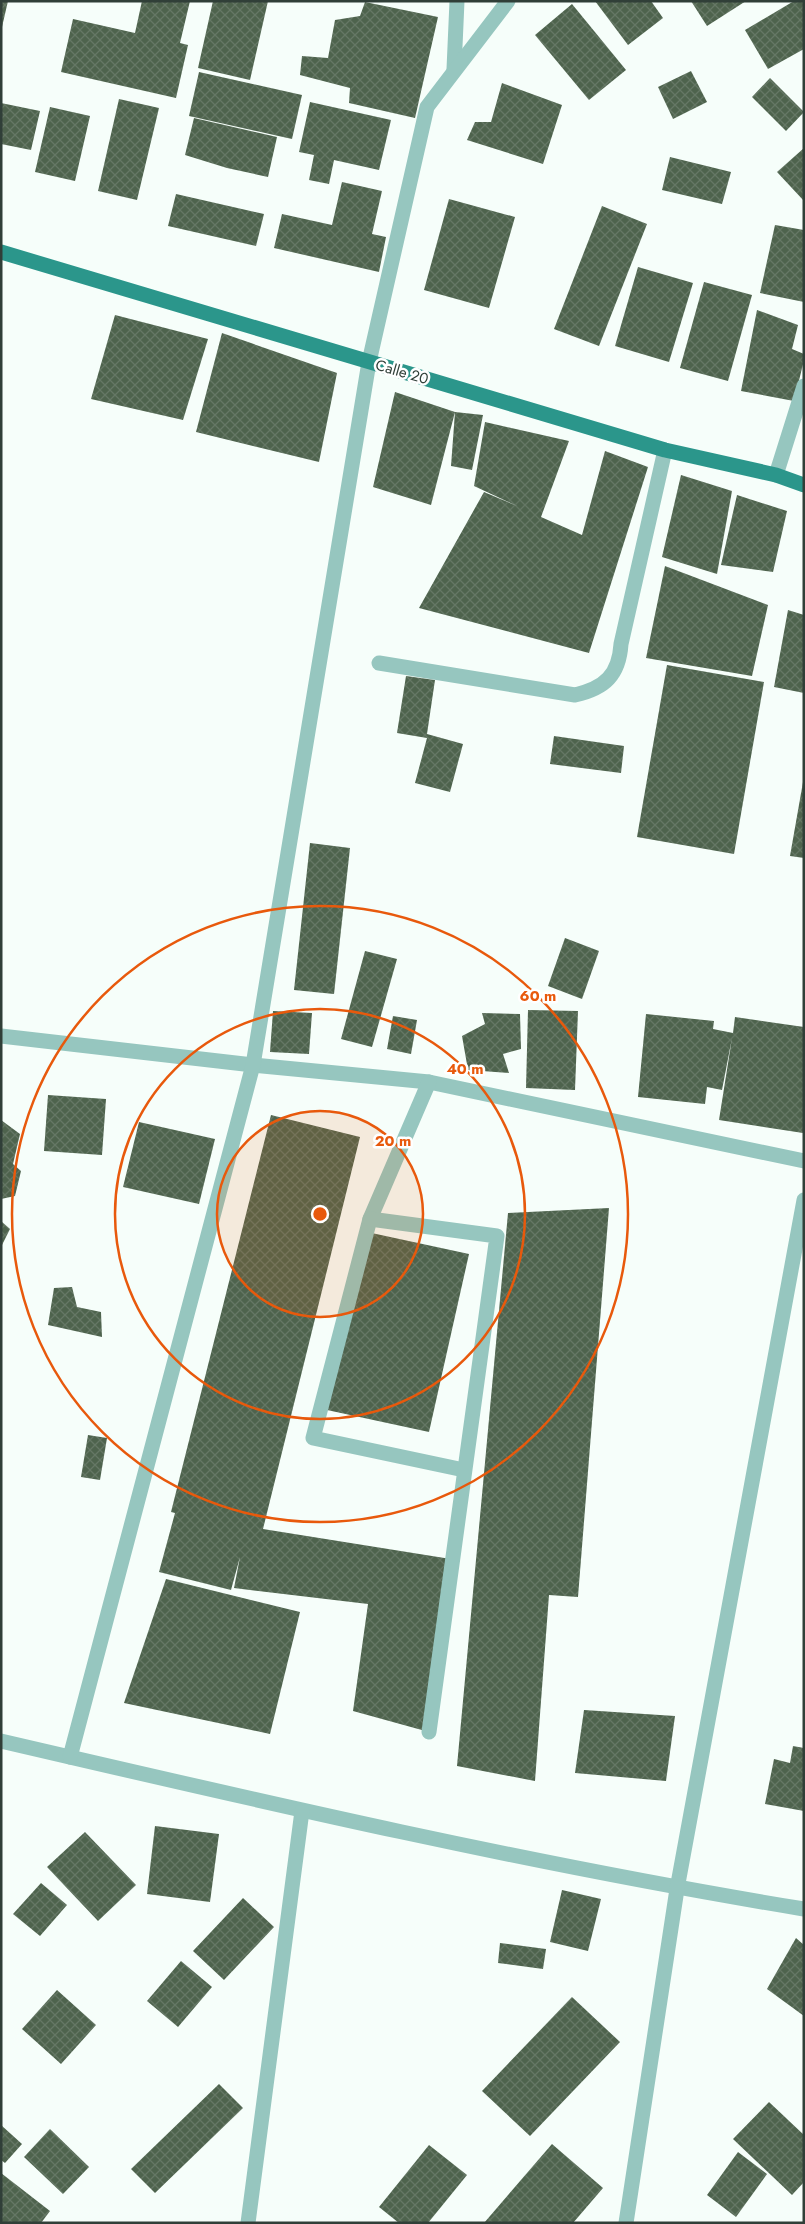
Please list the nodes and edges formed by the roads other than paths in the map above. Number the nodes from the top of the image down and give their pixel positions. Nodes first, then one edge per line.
1 (457, 1) edge
2 (508, 1) edge
3 (454, 69) junction
4 (1, 252) edge
5 (369, 362) junction
6 (804, 386) edge
7 (665, 450) junction
8 (776, 475) junction
9 (804, 485) edge
10 (380, 663) dead end
11 (1, 1036) edge
12 (253, 1065) junction
13 (430, 1082) junction
14 (804, 1161) edge
15 (804, 1200) edge
16 (370, 1219) junction
17 (464, 1470) junction
18 (429, 1732) dead end
19 (1, 1741) edge
20 (70, 1757) junction
21 (302, 1810) junction
22 (677, 1889) junction
23 (804, 1909) edge
24 (248, 2223) edge
25 (626, 2223) edge

1 - 3 street
2 - 3 street
3 - 5 street
4 - 5 main road, Calle 20
5 - 7 main road, Calle 20
5 - 12 street
6 - 8 street
7 - 8 main road, Calle 20
7 - 10 street
8 - 9 main road, Calle 20
11 - 12 street
12 - 13 street
12 - 20 street
13 - 14 street
13 - 16 street
15 - 22 street
16 - 17 street
16 - 17 street
17 - 18 street
19 - 20 street
20 - 21 street
21 - 22 street
21 - 24 street
22 - 23 street
22 - 25 street

